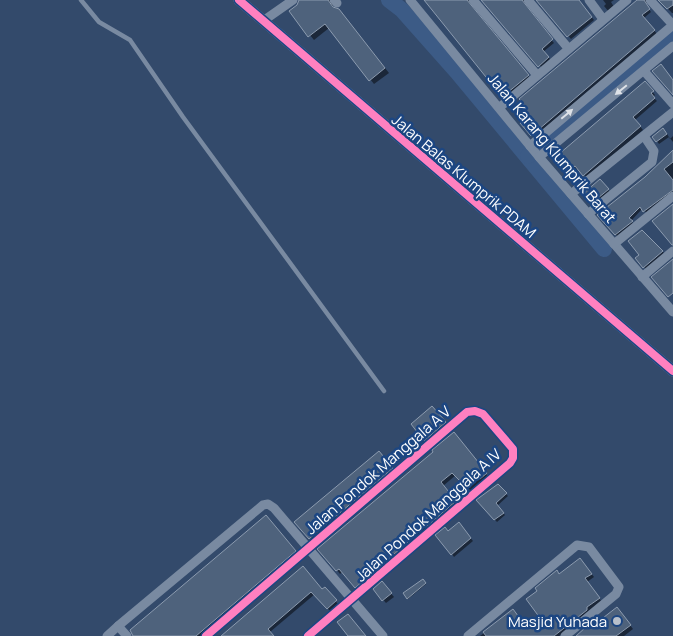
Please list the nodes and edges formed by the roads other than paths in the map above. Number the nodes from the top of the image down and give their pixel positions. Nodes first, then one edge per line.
1 (81, 0) edge
2 (238, 0) edge
3 (293, 0) edge
4 (410, 0) edge
5 (473, 0) edge
6 (528, 0) edge
7 (588, 0) edge
8 (627, 0) edge
9 (650, 0) edge
10 (282, 3) edge
11 (604, 19) junction
12 (263, 20) junction
13 (673, 26) edge
14 (673, 46) edge
15 (568, 48) junction
16 (644, 71) junction
17 (537, 75) junction
18 (673, 104) edge
19 (500, 107) junction
20 (673, 112) edge
21 (644, 136) junction
22 (534, 152) junction
23 (571, 194) junction
24 (673, 196) edge
25 (588, 214) junction
26 (614, 244) junction
27 (673, 251) edge
28 (642, 277) junction
29 (671, 306) edge
30 (673, 371) edge
31 (384, 391) dead end
32 (468, 412) joint
33 (307, 549) junction
34 (352, 600) junction
35 (118, 626) junction
36 (107, 636) edge
37 (127, 636) edge
38 (206, 636) edge
39 (308, 636) edge
40 (383, 636) edge
41 (468, 636) edge
42 (565, 636) edge

1 - 31 lane
2 - 12 street, Jalan Balas Klumprik PDAM
3 - 10 street
4 - 19 street, Jalan Karang Klumprik Barat
5 - 17 street
6 - 15 street
7 - 11 street
8 - 11 street
9 - 13 street
10 - 12 street
11 - 15 street
12 - 30 street, Jalan Balas Klumprik PDAM
22 -> 13 street
14 - 16 street
15 - 17 street
16 - 18 street
16 -> 22 street
17 - 19 street
19 - 22 street, Jalan Karang Klumprik Barat
20 - 21 street
21 - 23 street
21 - 25 street
22 - 23 street, Jalan Karang Klumprik Barat
23 - 25 street, Jalan Karang Klumprik Barat
24 - 26 street
25 - 26 street, Jalan Karang Klumprik Barat
26 - 28 street, Jalan Karang Klumprik Barat
27 - 28 street
28 - 29 street, Jalan Karang Klumprik Barat
32 - 33 street, Jalan Pondok Manggala A V
32 - 34 street, Jalan Pondok Manggala A IV
33 - 34 street
33 - 35 street
33 - 38 street, Jalan Pondok Manggala A V
34 - 39 street
34 - 40 street
35 - 36 street
35 - 37 street
41 - 42 street

